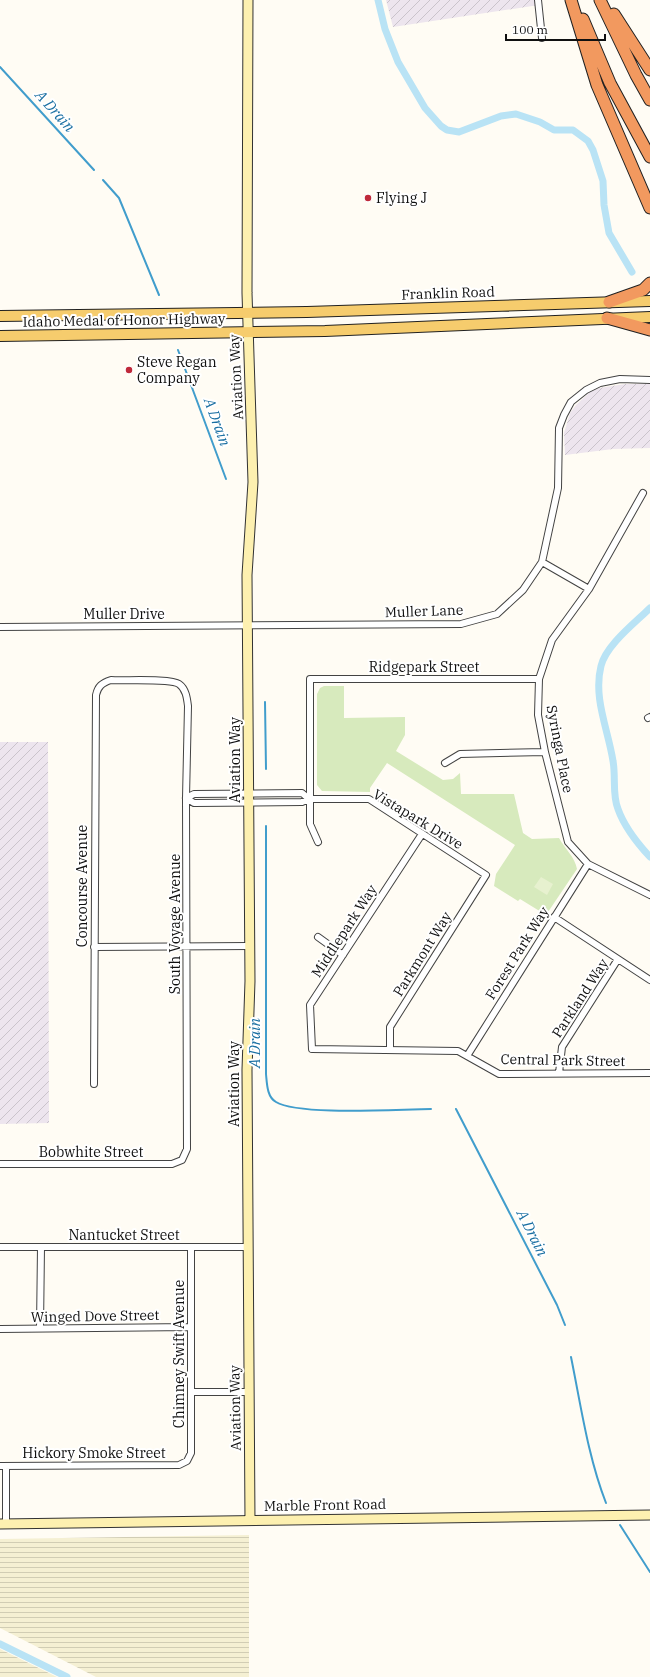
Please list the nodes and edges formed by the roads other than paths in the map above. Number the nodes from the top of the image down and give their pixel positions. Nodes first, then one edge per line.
1 (248, 0) edge
2 (538, 0) edge
3 (571, 0) edge
4 (575, 0) edge
5 (600, 0) edge
6 (606, 0) edge
7 (542, 38) dead end
8 (650, 70) edge
9 (650, 100) edge
10 (650, 157) edge
11 (650, 208) edge
12 (650, 283) edge
13 (650, 301) edge
14 (609, 302) junction
15 (482, 306) junction
16 (247, 312) junction
17 (37, 315) junction
18 (0, 316) edge
19 (650, 316) edge
20 (607, 318) junction
21 (0, 320) edge
22 (385, 329) junction
23 (650, 330) edge
24 (248, 332) junction
25 (0, 336) edge
26 (650, 380) edge
27 (643, 493) dead end
28 (542, 562) junction
29 (589, 589) junction
30 (248, 625) junction
31 (0, 627) edge
32 (538, 679) junction
33 (98, 688) joint
34 (545, 752) junction
35 (445, 763) dead end
36 (186, 798) junction
37 (250, 798) junction
38 (309, 799) junction
39 (422, 834) junction
40 (318, 842) dead end
41 (588, 864) junction
42 (486, 875) joint
43 (650, 895) edge
44 (554, 917) junction
45 (318, 937) dead end
46 (187, 946) junction
47 (250, 946) junction
48 (94, 947) junction
49 (343, 955) junction
50 (618, 959) junction
51 (650, 980) edge
52 (312, 1049) joint
53 (390, 1050) junction
54 (467, 1056) junction
55 (559, 1073) junction
56 (650, 1073) edge
57 (94, 1084) dead end
58 (182, 1160) joint
59 (0, 1164) edge
60 (41, 1247) junction
61 (191, 1247) junction
62 (249, 1247) junction
63 (0, 1248) edge
64 (190, 1327) junction
65 (40, 1328) junction
66 (0, 1329) edge
67 (191, 1392) junction
68 (249, 1392) junction
69 (187, 1461) joint
70 (3, 1466) edge
71 (650, 1515) edge
72 (250, 1520) junction
73 (3, 1524) edge

1 - 16 street, Aviation Way
2 - 7 street
3 - 11 highway
4 - 10 highway
5 - 9 highway
6 - 8 highway
12 - 14 highway
13 - 14 main road, Franklin Road
14 - 15 main road, Franklin Road
15 - 16 main road, Franklin Road
15 - 22 main road
16 - 17 main road, Idaho Medal of Honor Highway
16 - 24 street, Aviation Way
17 - 18 main road, Idaho Medal of Honor Highway
17 - 21 main road
19 - 20 main road
20 - 22 main road
20 - 23 highway
22 - 24 main road
24 - 25 main road, Idaho Medal of Honor Highway
24 - 30 street, Aviation Way
26 - 28 street, Muller Lane
27 - 29 street, Syringa Place
28 - 29 street
28 - 30 street, Muller Lane
29 - 32 street, Syringa Place
30 - 31 street, Muller Drive
30 - 37 street, Aviation Way
32 - 34 street, Syringa Place
32 - 38 street, Ridgepark Street
33 - 36 street, South Voyage Avenue
33 - 48 street, Concourse Avenue
34 - 35 street
34 - 41 street, Syringa Place
36 - 37 street, Vistapark Drive
36 - 37 street, Vistapark Drive
36 - 46 street, South Voyage Avenue
37 - 38 street, Vistapark Drive
37 - 38 street, Vistapark Drive
37 - 47 street, Aviation Way
38 - 39 street, Vistapark Drive
38 - 40 street
39 - 42 street, Vistapark Drive
39 - 49 street, Middlepark Way
41 - 43 street, Syringa Place
41 - 44 street, Forest Park Way
42 - 53 street, Parkmont Way
44 - 50 street
44 - 54 street, Forest Park Way
45 - 49 street
46 - 47 street
46 - 48 street
46 - 58 street, South Voyage Avenue
47 - 62 street, Aviation Way
48 - 57 street, Concourse Avenue
49 - 52 street, Middlepark Way
50 - 51 street
50 - 55 street, Parkland Way
52 - 53 street, Central Park Street
53 - 54 street, Central Park Street
54 - 55 street, Central Park Street
55 - 56 street, Central Park Street
58 - 59 street, Bobwhite Street
60 - 61 street, Nantucket Street
60 - 63 street, Nantucket Street
60 - 65 street
61 - 62 street, Nantucket Street
61 - 64 street, Chimney Swift Avenue
62 - 68 street, Aviation Way
64 - 65 street, Winged Dove Street
64 - 67 street, Chimney Swift Avenue
65 - 66 street, Winged Dove Street
67 - 68 street
67 - 69 street, Chimney Swift Avenue
68 - 72 street, Aviation Way
69 - 70 street, Hickory Smoke Street
70 - 73 street
71 - 72 street, Marble Front Road
72 - 73 street, Marble Front Road

